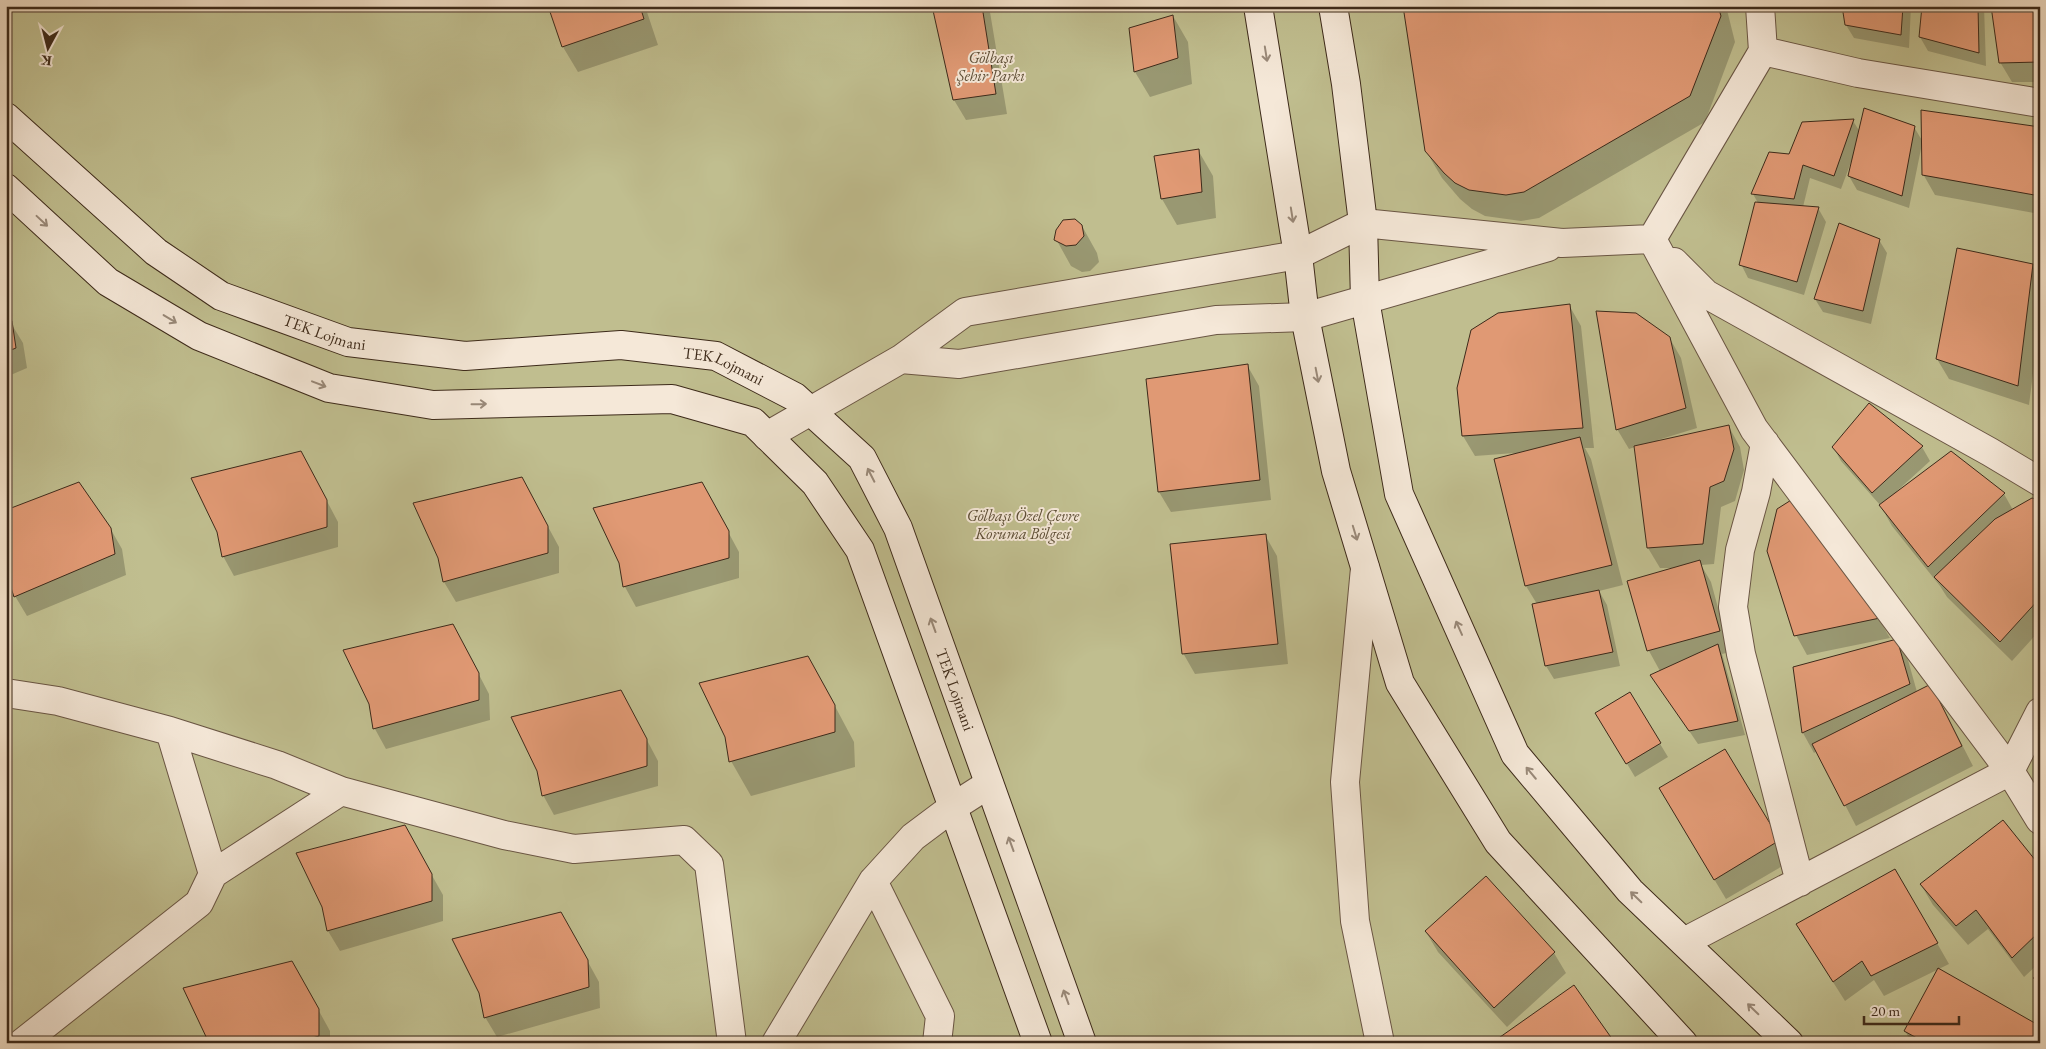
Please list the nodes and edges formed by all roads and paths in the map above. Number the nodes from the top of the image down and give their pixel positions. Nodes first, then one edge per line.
1 (1258, 6) edge
2 (1333, 6) edge
3 (1760, 6) edge
4 (1763, 51) junction
5 (2040, 103) edge
6 (6, 117) edge
7 (6, 188) edge
8 (1363, 223) junction
9 (1652, 240) junction
10 (1562, 243) junction
11 (1298, 255) junction
12 (1365, 300) junction
13 (1305, 317) junction
14 (901, 359) junction
15 (810, 410) junction
16 (766, 436) junction
17 (1765, 443) junction
18 (2040, 482) edge
19 (1365, 568) junction
20 (6, 693) edge
21 (2040, 712) edge
22 (170, 731) junction
23 (2010, 771) junction
24 (989, 784) junction
25 (341, 791) junction
26 (953, 807) junction
27 (2040, 820) edge
28 (213, 874) junction
29 (873, 880) junction
30 (1800, 882) junction
31 (1684, 942) junction
32 (22, 1043) edge
33 (732, 1043) edge
34 (776, 1043) edge
35 (936, 1043) edge
36 (1038, 1043) edge
37 (1082, 1043) edge
38 (1380, 1043) edge
39 (1683, 1043) edge
40 (1788, 1043) edge

1 -> 11 street
2 - 8 street
3 - 4 street
4 - 5 street
4 - 9 street
6 - 15 street, TEK Lojmani
7 -> 16 street
8 - 10 street
8 - 11 street
8 - 12 street
9 - 10 street
9 - 17 street
9 - 18 street
10 - 12 street
11 - 13 street
11 - 14 street
12 - 13 street
31 -> 12 street
13 - 14 street
13 -> 19 street
14 - 15 street
15 - 16 street
24 -> 15 street, TEK Lojmani
16 - 26 street
17 - 23 street
17 - 30 street
19 - 38 street
19 - 39 street
20 - 22 street
21 - 23 street
22 - 25 street
22 - 28 street
23 - 27 street
23 - 30 street
24 - 26 street
37 -> 24 street, TEK Lojmani
25 - 28 street
25 - 33 street
26 - 29 street
26 - 36 street
28 - 32 street
29 - 34 street
29 - 35 street
30 - 31 street
40 -> 31 street

